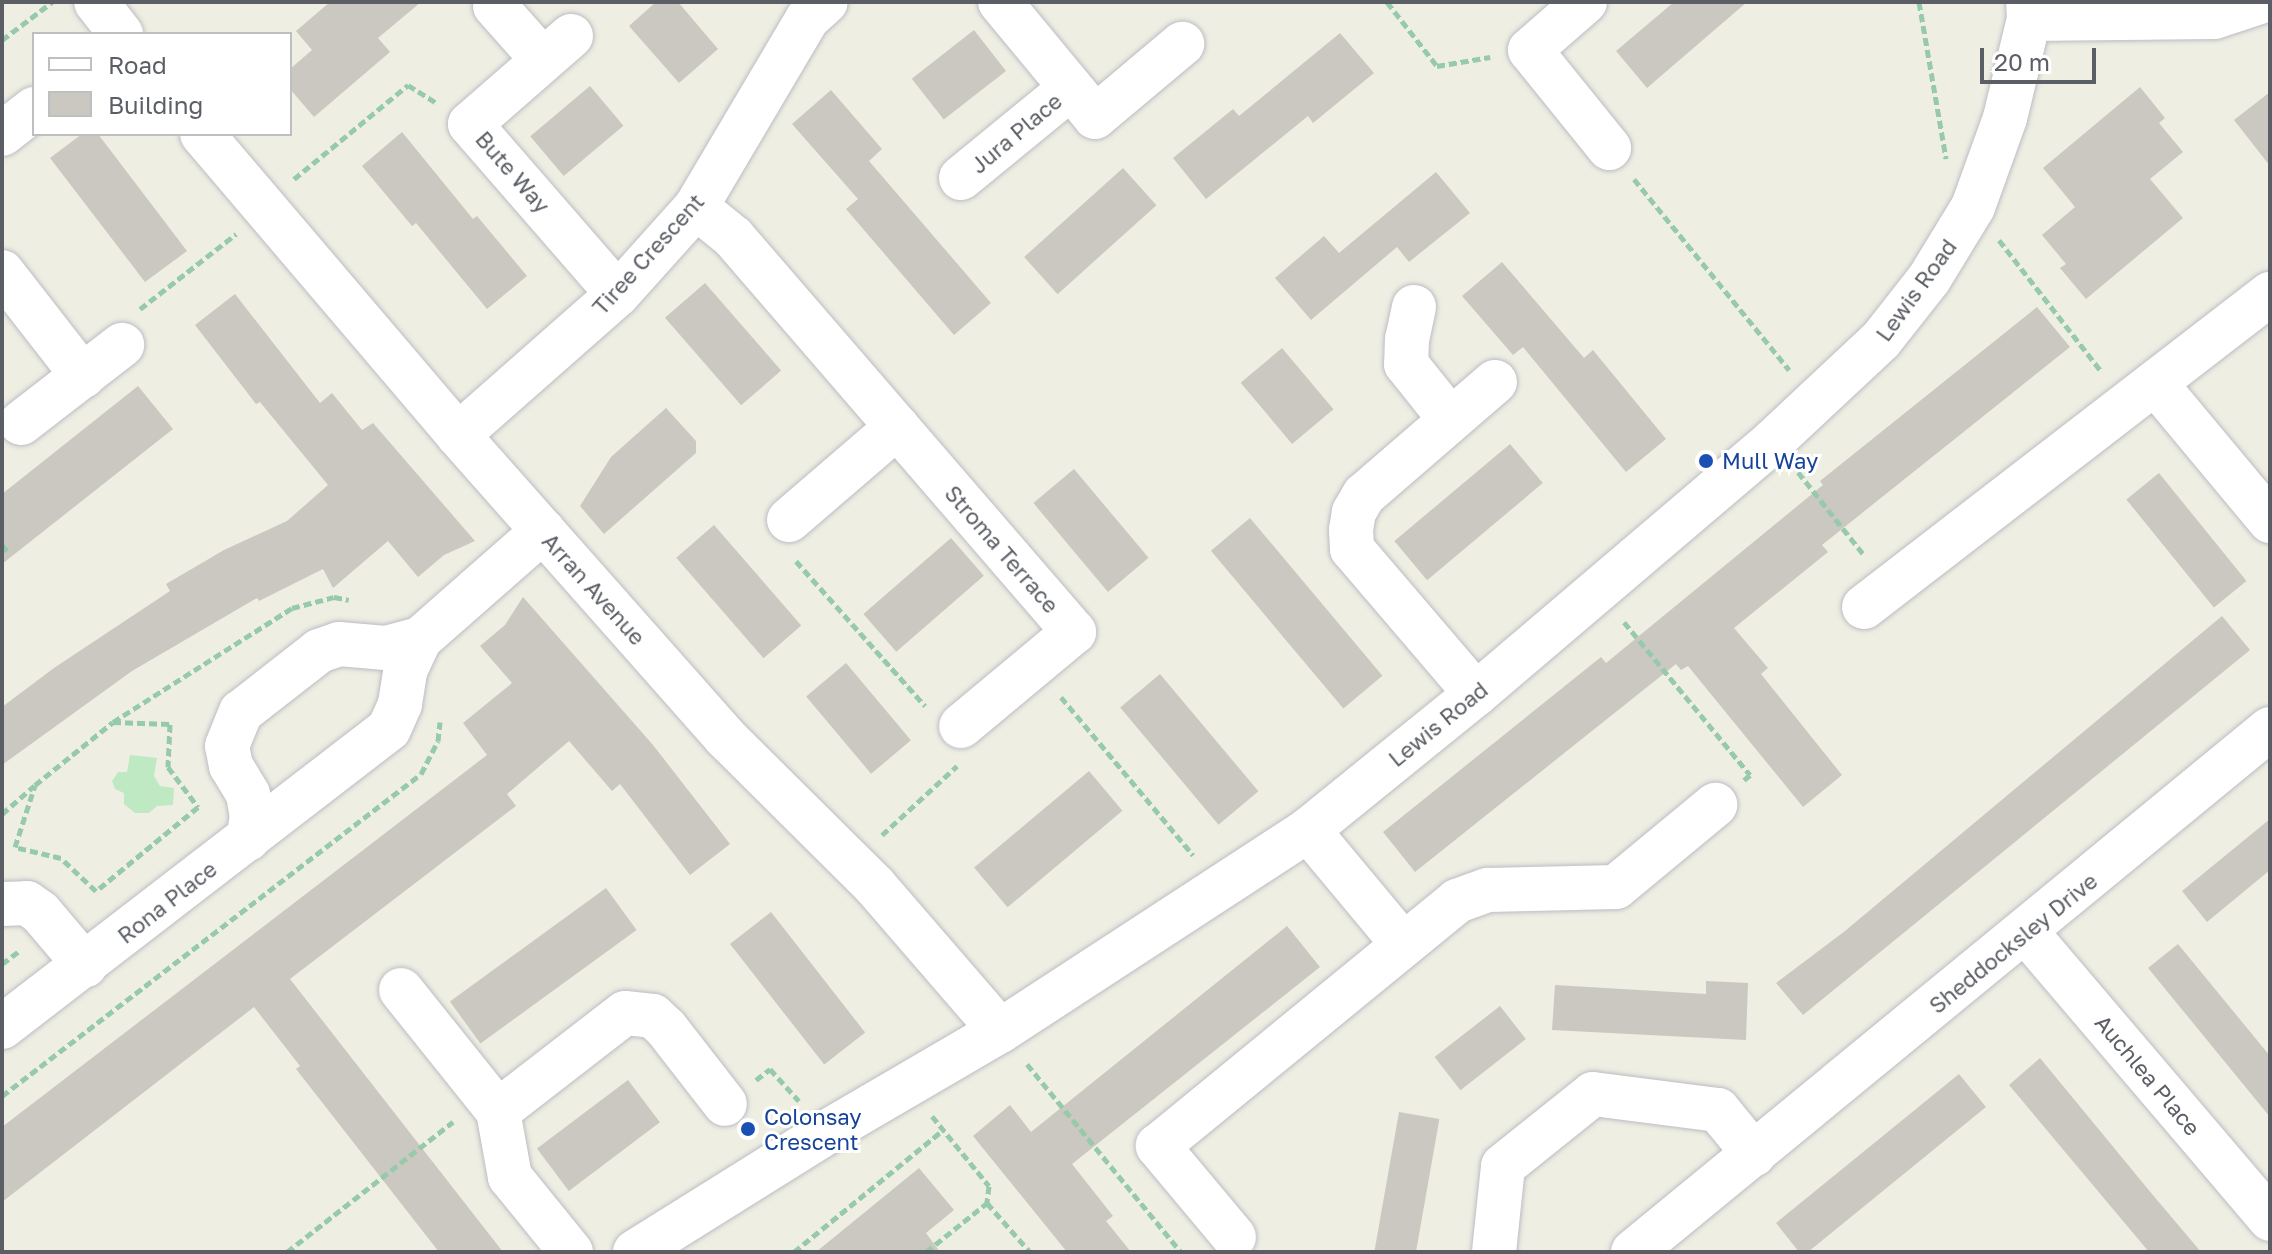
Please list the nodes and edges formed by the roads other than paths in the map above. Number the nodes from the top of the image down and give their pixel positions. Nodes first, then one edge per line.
1 (96, 2) edge
2 (826, 2) edge
3 (1000, 2) edge
4 (1585, 2) edge
5 (2260, 2) edge
6 (495, 6) dead end
7 (2028, 11) edge
8 (119, 32) edge
9 (1182, 44) dead end
10 (1071, 88) junction
11 (32, 111) edge
12 (2, 134) edge
13 (204, 136) edge
14 (1609, 148) road end
15 (961, 178) dead end
16 (696, 207) junction
17 (2, 272) edge
18 (618, 294) junction
19 (2270, 294) edge
20 (1414, 307) dead end
21 (122, 345) road end
22 (83, 376) junction
23 (1495, 382) dead end
24 (2155, 383) junction
25 (1450, 419) junction
26 (21, 423) dead end
27 (897, 427) junction
28 (458, 435) junction
29 (789, 520) road end
30 (2270, 521) edge
31 (543, 531) junction
32 (1876, 598) road end
33 (420, 639) junction
34 (319, 651) junction
35 (1476, 694) junction
36 (389, 729) junction
37 (2270, 729) edge
38 (953, 731) road end
39 (1715, 805) road end
40 (1308, 830) junction
41 (248, 839) junction
42 (2, 904) edge
43 (2026, 932) junction
44 (1403, 944) junction
45 (85, 965) junction
46 (401, 990) dead end
47 (2, 1027) edge
48 (1000, 1031) junction
49 (492, 1104) junction
50 (725, 1104) road end
51 (1754, 1154) junction
52 (2270, 1219) edge
53 (1234, 1237) dead end
54 (1639, 1250) edge
55 (571, 1252) edge
56 (635, 1252) edge
57 (1494, 1252) edge

1 - 8 street
2 - 16 street, Tiree Crescent
3 - 10 street, Jura Place
4 - 14 street
5 - 7 street
6 - 18 street, Bute Way
7 - 35 street, Lewis Road
9 - 10 street, Jura Place
10 - 15 street, Jura Place
11 - 12 street
13 - 28 street, Arran Avenue
16 - 18 street, Tiree Crescent
16 - 27 street, Stroma Terrace
17 - 22 street
18 - 28 street, Tiree Crescent
19 - 24 street
20 - 25 street
21 - 22 street
22 - 26 street
23 - 25 street
24 - 30 street
24 - 32 street
25 - 35 street
27 - 29 street
27 - 38 street, Stroma Terrace
28 - 31 street, Arran Avenue
31 - 33 street
31 - 48 street, Arran Avenue
33 - 34 street
33 - 36 street
34 - 36 street
34 - 41 street
35 - 40 street, Lewis Road
36 - 41 street, Rona Place
37 - 43 street, Sheddocksley Drive
39 - 44 street
40 - 44 street
40 - 48 street, Lewis Road
41 - 45 street, Rona Place
42 - 45 street
43 - 51 street, Sheddocksley Drive
43 - 52 street, Auchlea Place
44 - 53 street
45 - 47 street, Rona Place
46 - 49 street
48 - 56 street, Lewis Road
49 - 50 street
49 - 55 street
51 - 54 street, Sheddocksley Drive
51 - 57 street

